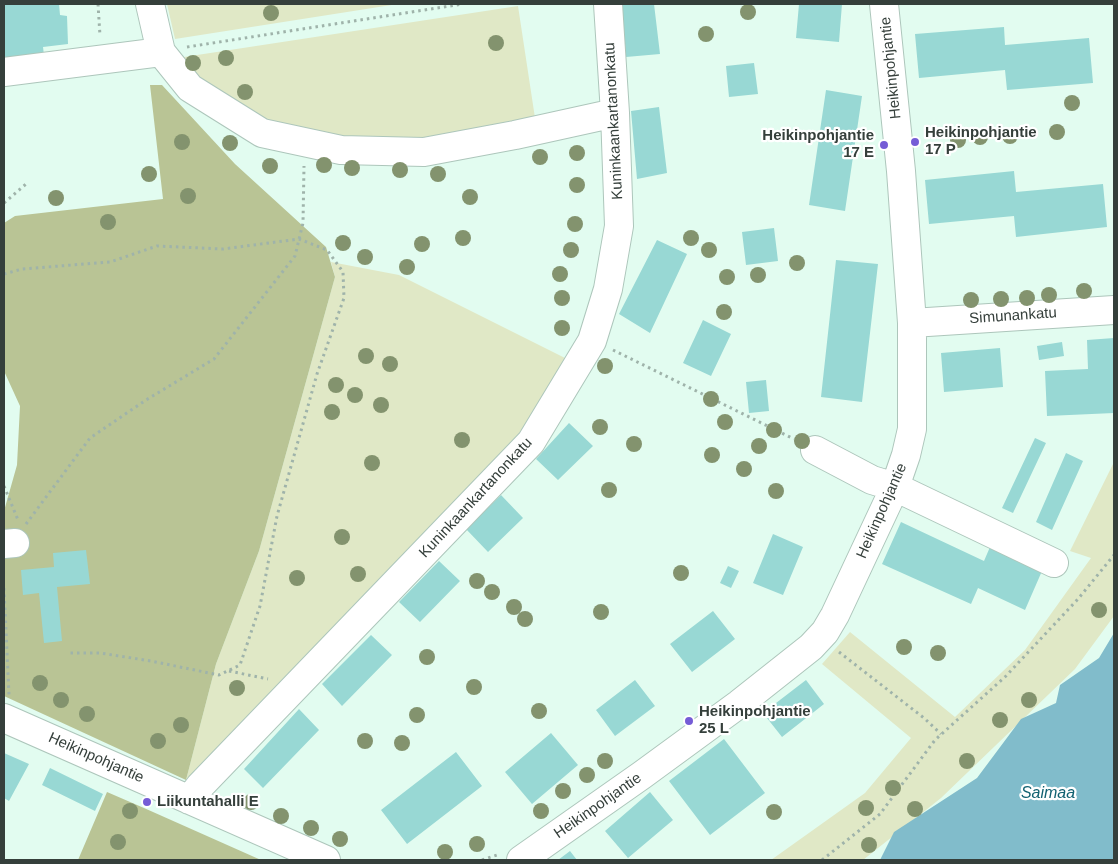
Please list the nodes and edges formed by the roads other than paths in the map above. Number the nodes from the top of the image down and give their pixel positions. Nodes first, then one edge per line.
1 (150, 4) edge
2 (608, 4) edge
3 (884, 4) edge
4 (162, 52) junction
5 (4, 72) edge
6 (615, 113) junction
7 (1114, 310) edge
8 (912, 323) junction
9 (815, 450) road end
10 (895, 487) junction
11 (1054, 563) dead end
12 (7, 708) edge
13 (189, 800) junction
14 (512, 856) edge
15 (326, 860) edge

1 - 4 street
2 - 6 street, Kuninkaankartanonkatu
3 - 8 street, Heikinpohjantie
4 - 5 street
4 - 6 street
6 - 13 street, Kuninkaankartanonkatu
7 - 8 street, Simunankatu
8 - 10 street, Heikinpohjantie
9 - 10 street
10 - 11 street
10 - 14 street, Heikinpohjantie
12 - 13 street, Heikinpohjantie
13 - 15 street, Heikinpohjantie

